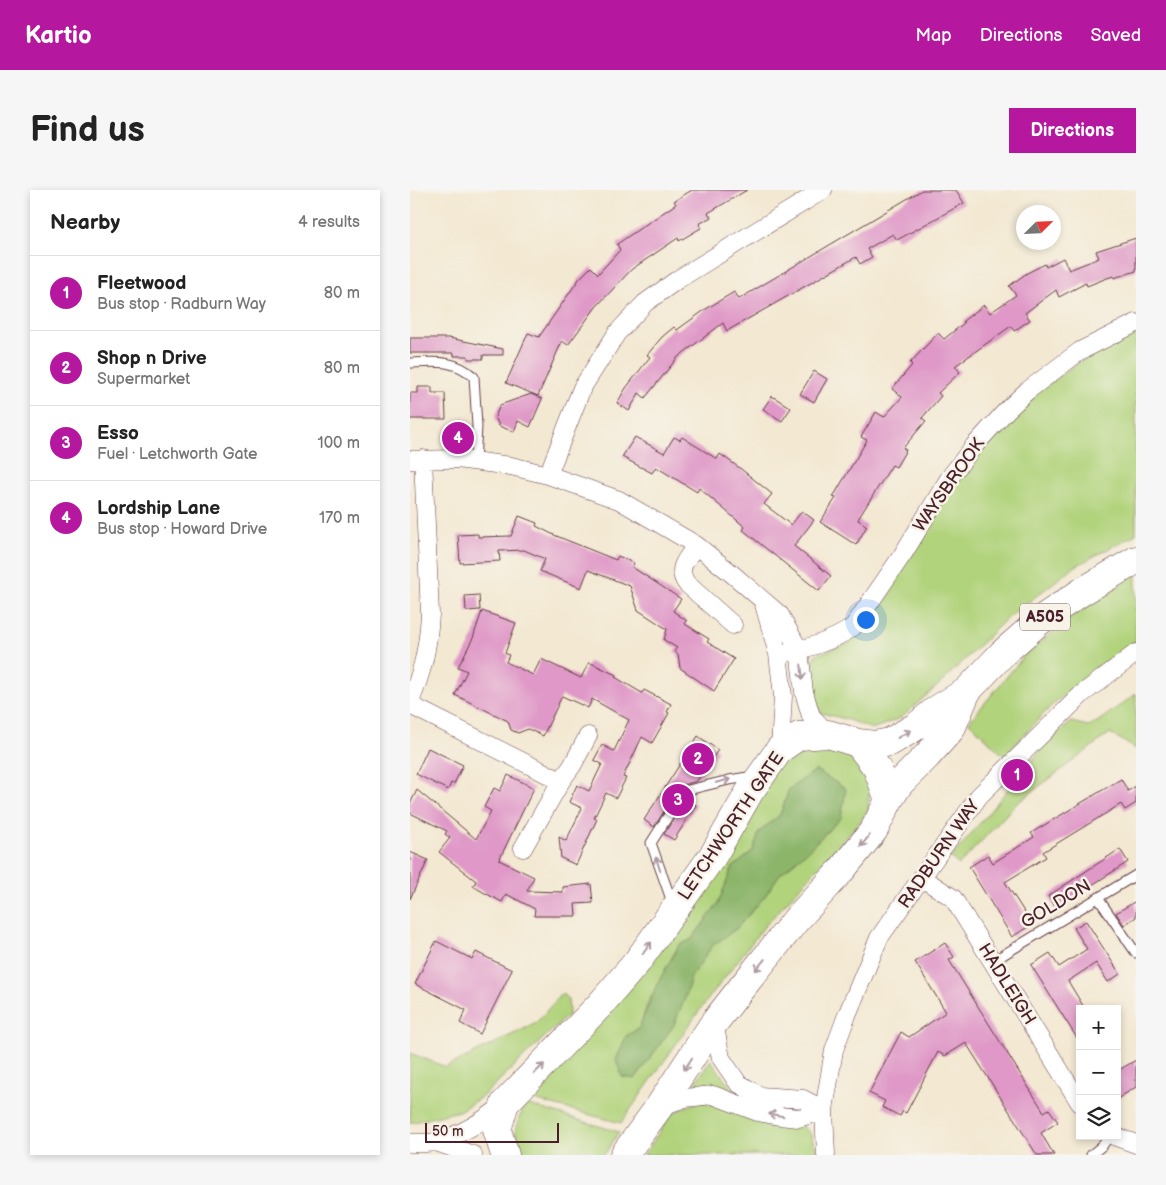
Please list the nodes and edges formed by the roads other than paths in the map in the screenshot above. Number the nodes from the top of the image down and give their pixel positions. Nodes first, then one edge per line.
1 (823, 190) edge
2 (1136, 322) edge
3 (410, 362) edge
4 (416, 460) edge
5 (475, 462) junction
6 (548, 475) junction
7 (696, 546) junction
8 (1136, 560) edge
9 (763, 601) junction
10 (733, 625) dead end
11 (799, 650) junction
12 (1136, 653) edge
13 (778, 654) junction
14 (967, 692) junction
15 (410, 703) edge
16 (828, 734) junction
17 (588, 736) dead end
18 (858, 743) junction
19 (780, 749) junction
20 (762, 774) junction
21 (561, 781) junction
22 (889, 800) junction
23 (523, 848) dead end
24 (1136, 875) edge
25 (922, 878) junction
26 (1098, 898) junction
27 (675, 910) junction
28 (1136, 953) edge
29 (992, 962) junction
30 (714, 1023) junction
31 (1076, 1096) edge
32 (505, 1103) junction
33 (659, 1107) junction
34 (824, 1110) junction
35 (1121, 1139) edge
36 (1106, 1140) edge
37 (436, 1142) junction
38 (410, 1144) edge
39 (1136, 1144) edge
40 (473, 1155) edge
41 (505, 1155) edge
42 (624, 1155) edge
43 (826, 1155) edge
44 (1091, 1155) edge

1 - 6 street
2 - 11 street, WAYSBROOK
3 - 5 lane
4 - 5 street
4 - 15 street
5 - 6 street
6 - 7 street
7 - 9 street
7 - 10 street
8 - 14 main road, A505
9 - 11 street
9 - 13 street
11 - 13 street, WAYSBROOK
11 -> 16 street
12 - 25 street, RADBURN WAY
13 - 19 street
18 -> 14 main road, A505
14 - 22 main road, A505
15 - 21 street
16 - 18 main road, LETCHWORTH GATE
16 - 19 main road, LETCHWORTH GATE
17 - 21 street
18 - 22 main road
19 - 20 main road, LETCHWORTH GATE
20 - 27 main road, LETCHWORTH GATE
27 -> 20 lane
21 - 23 street
22 -> 30 main road
24 - 26 lane, GOLDON
25 - 29 street, HADLEIGH
25 - 34 street, RADBURN WAY
26 - 28 lane
26 - 29 lane, GOLDON
32 -> 27 main road, LETCHWORTH GATE
29 - 31 street, HADLEIGH
30 -> 33 main road
30 - 34 street
32 - 37 street
32 - 41 main road, LETCHWORTH GATE
34 -> 33 street
33 - 42 main road
34 - 43 street, RADBURN WAY
35 - 39 street
36 - 44 lane
37 - 38 street
37 - 40 street

